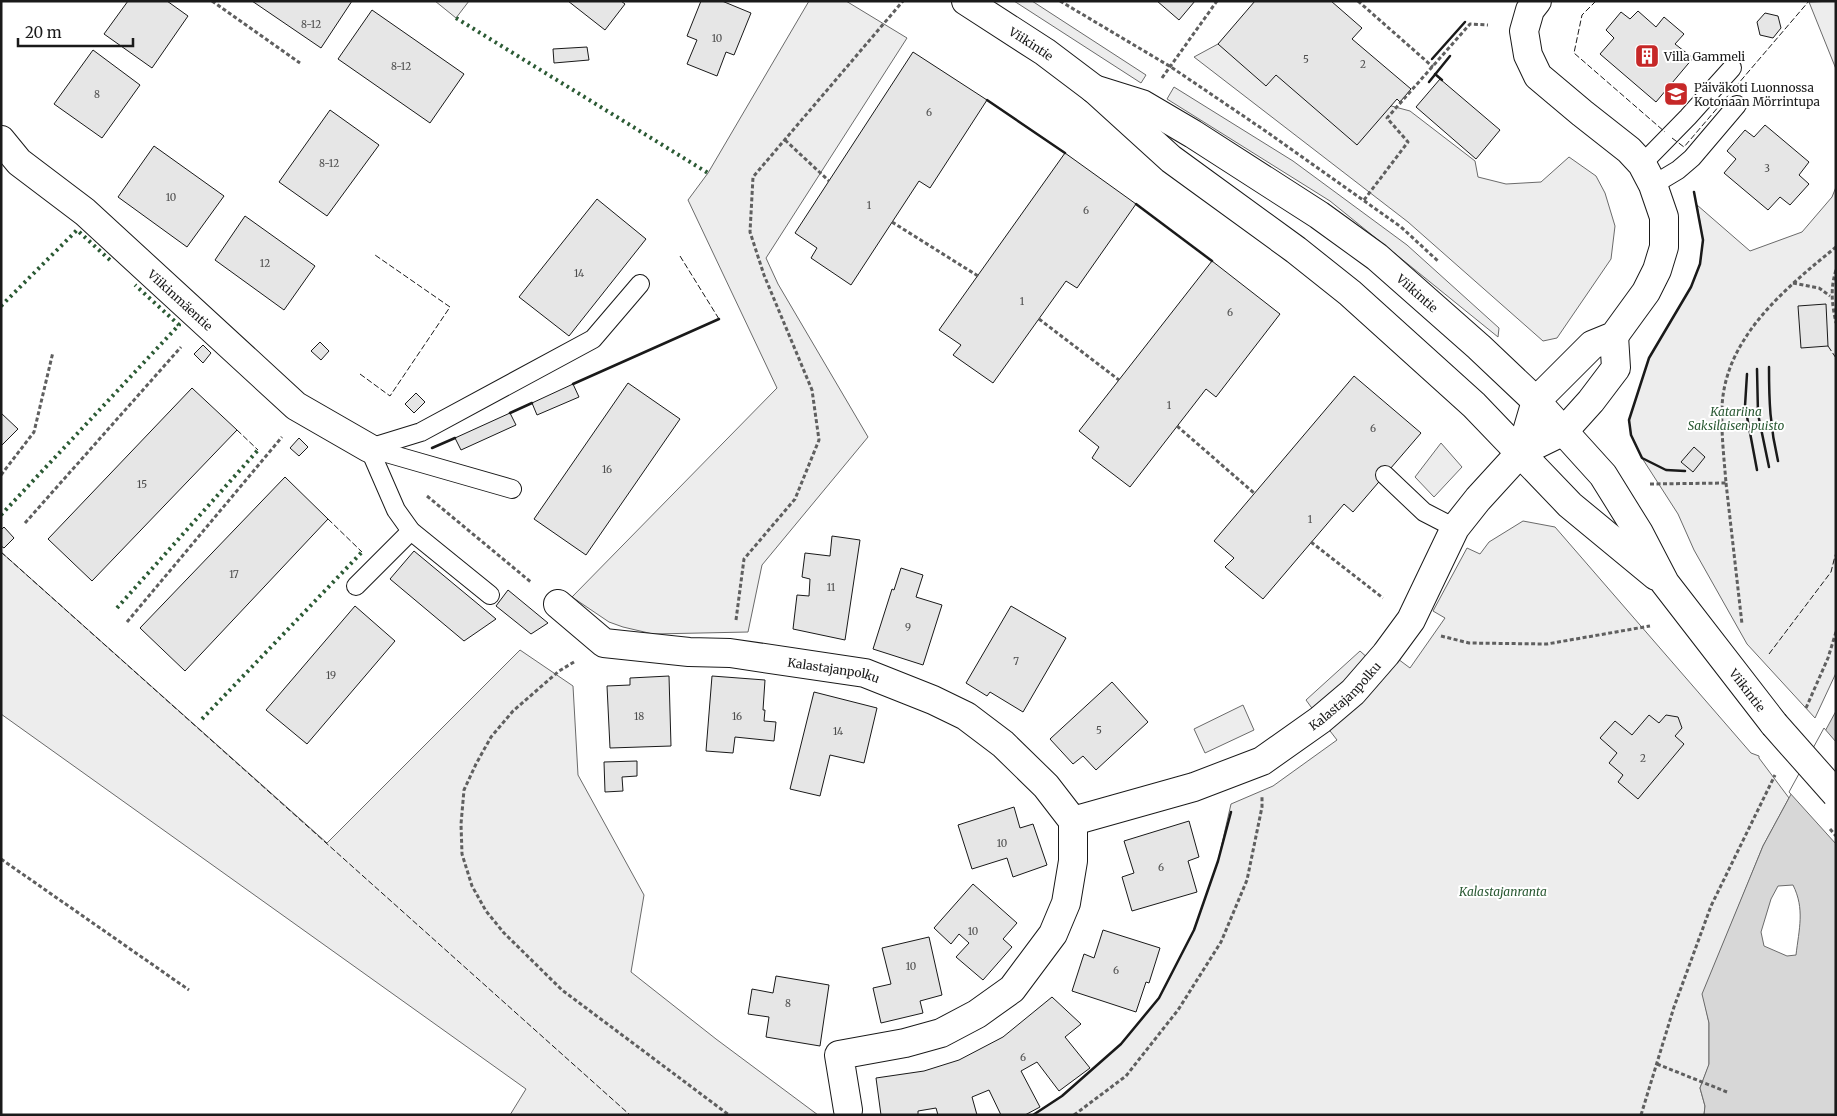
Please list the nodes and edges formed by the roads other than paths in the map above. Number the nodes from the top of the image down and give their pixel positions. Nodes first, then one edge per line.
1 (966, 1) edge
2 (1537, 1) edge
3 (1732, 68) dead end
4 (1094, 89) junction
5 (1737, 105) dead end
6 (1, 140) edge
7 (1648, 174) junction
8 (640, 284) dead end
9 (1614, 336) junction
10 (1536, 401) junction
11 (1564, 431) junction
12 (369, 448) junction
13 (1521, 452) junction
14 (1385, 474) dead end
15 (512, 489) dead end
16 (1455, 528) junction
17 (411, 531) junction
18 (1664, 583) junction
19 (356, 586) dead end
20 (490, 595) dead end
21 (558, 604) road end
22 (1836, 794) edge
23 (1073, 821) junction
24 (848, 1110) dead end

1 - 4 street, Viikintie
2 - 7 street
3 - 7 lane
4 - 10 street, Viikintie
4 - 13 street, Viikintie
5 - 7 lane
6 - 12 street, Viikinmäentie
7 - 9 street
8 - 12 lane
9 - 10 street
9 - 11 street
10 - 11 street, Viikintie
10 - 13 street, Kalastajanpolku
11 - 13 street, Kalastajanpolku
11 - 18 street, Viikintie
12 - 15 lane
12 - 17 lane
13 - 16 street, Kalastajanpolku
13 - 18 street, Viikintie
14 - 16 lane
16 - 23 street, Kalastajanpolku
17 - 19 lane
17 - 20 lane
18 - 22 street, Viikintie, bridge
21 - 23 street, Kalastajanpolku
23 - 24 street

